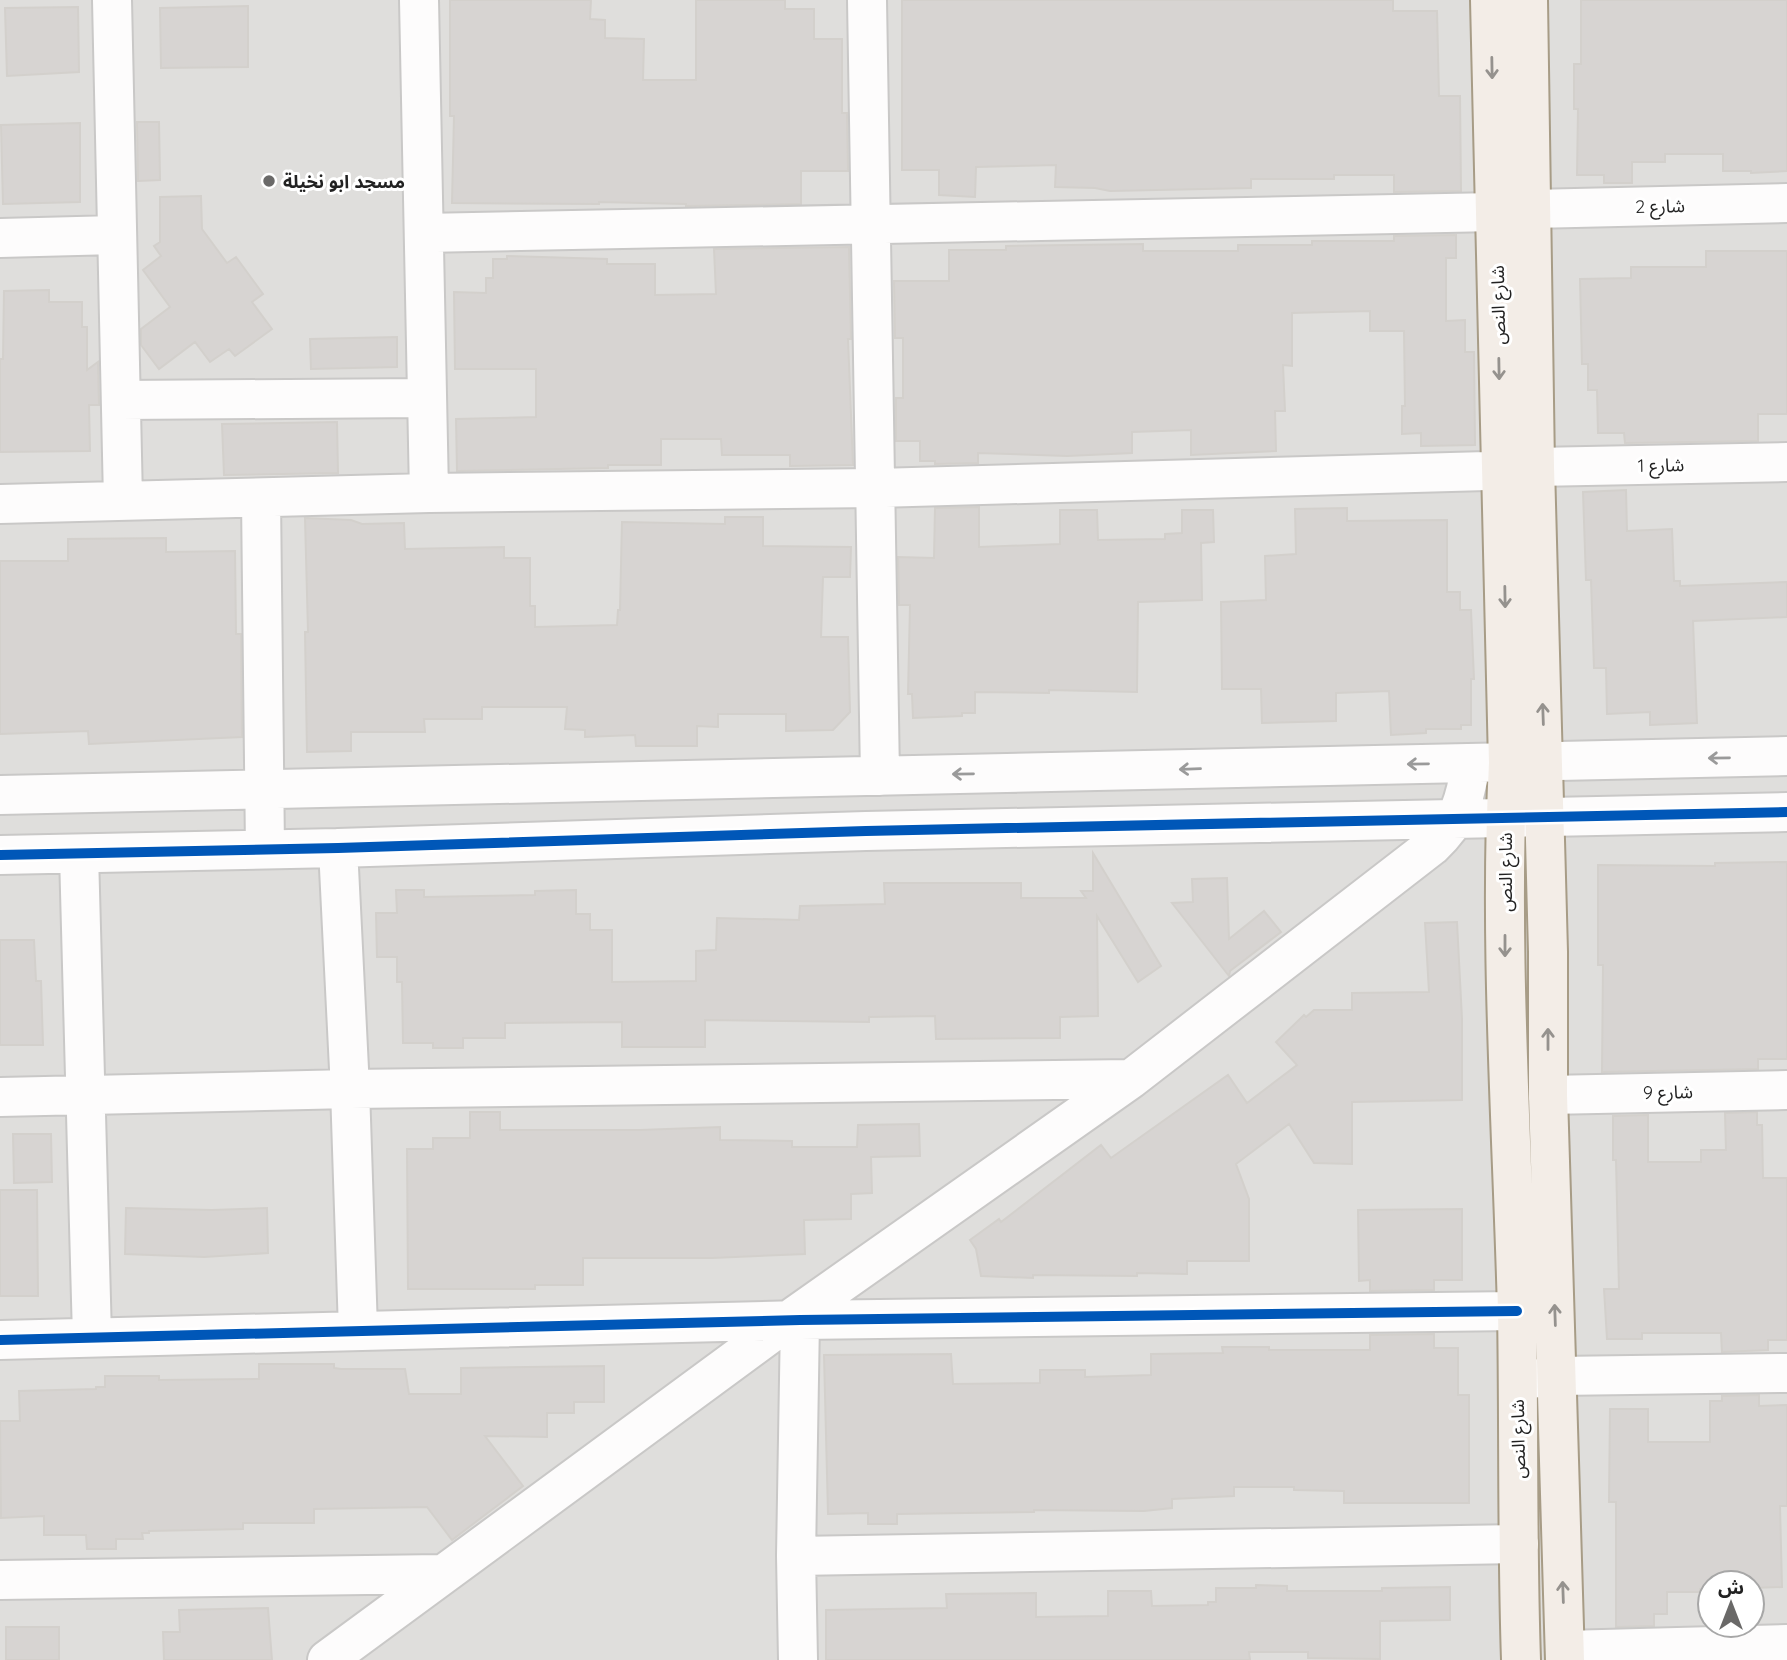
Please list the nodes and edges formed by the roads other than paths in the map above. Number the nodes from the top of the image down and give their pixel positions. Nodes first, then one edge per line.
1 (112, 0) edge
2 (419, 0) edge
3 (867, 0) edge
4 (1490, 0) edge
5 (1528, 0) edge
6 (1787, 203) edge
7 (1514, 210) junction
8 (870, 224) junction
9 (424, 233) junction
10 (116, 235) junction
11 (0, 238) edge
12 (426, 398) junction
13 (121, 400) junction
14 (1787, 462) edge
15 (1518, 467) junction
16 (877, 488) junction
17 (429, 493) junction
18 (261, 499) junction
19 (123, 500) junction
20 (0, 504) edge
21 (1787, 756) edge
22 (1508, 763) junction
23 (880, 776) junction
24 (264, 791) junction
25 (0, 795) edge
26 (1787, 812) edge
27 (1505, 817) junction
28 (1545, 818) junction
29 (1456, 820) junction
30 (338, 848) junction
31 (265, 849) junction
32 (79, 854) junction
33 (0, 855) edge
34 (1131, 1079) junction
35 (350, 1089) junction
36 (1787, 1090) edge
37 (84, 1095) junction
38 (1548, 1095) junction
39 (0, 1097) edge
40 (1517, 1311) junction
41 (795, 1320) junction
42 (358, 1330) junction
43 (92, 1337) junction
44 (0, 1340) edge
45 (1787, 1373) edge
46 (1557, 1376) junction
47 (1517, 1381) junction
48 (1519, 1545) junction
49 (796, 1556) junction
50 (442, 1574) junction
51 (0, 1580) edge
52 (1787, 1644) edge
53 (1565, 1655) edge
54 (327, 1660) edge
55 (798, 1660) edge
56 (1521, 1660) edge

1 - 10 street
2 - 9 street
3 - 8 street
4 -> 7 main road, شارع النص
5 - 7 main road, شارع النص
6 - 7 street, شارع 2
7 - 8 street, شارع 2
7 - 15 main road, شارع النص
8 - 9 street, شارع 2
8 - 16 street
9 - 12 street
10 - 11 street
10 - 13 street
12 - 13 street
12 - 17 street
13 - 19 street
14 - 15 street, شارع 1
15 - 16 street, شارع 1
15 - 22 main road, شارع النص
16 - 17 street, شارع 1
16 - 23 street
17 - 18 street, شارع 1
18 - 19 street, شارع 1
18 - 24 street
19 - 20 street, شارع 1
21 -> 22 street
22 -> 23 street
22 - 27 main road, شارع النص
22 - 28 main road, شارع النص
22 - 29 street
23 - 24 street
24 - 25 street
24 - 31 street
26 - 28 street
27 - 28 street
27 - 29 street
27 -> 40 main road, شارع النص
38 -> 28 main road, شارع النص
29 - 30 street
29 - 34 street
30 - 31 street
30 - 35 street
31 - 32 street
32 - 33 street
32 - 37 street
34 - 35 street
34 - 41 street
35 - 37 street
35 - 42 street
36 - 38 street, شارع 9
37 - 39 street
37 - 43 street
46 -> 38 main road, شارع النص
40 - 41 street
40 - 47 main road, شارع النص
41 - 42 street
41 - 49 street
41 - 50 street
42 - 43 street
43 - 44 street
45 - 46 street
46 - 47 street
53 -> 46 main road, شارع النص
47 - 48 main road, شارع النص
48 - 49 street
48 - 56 main road, شارع النص
49 - 55 street
50 - 51 street
50 - 54 street
52 - 53 street

